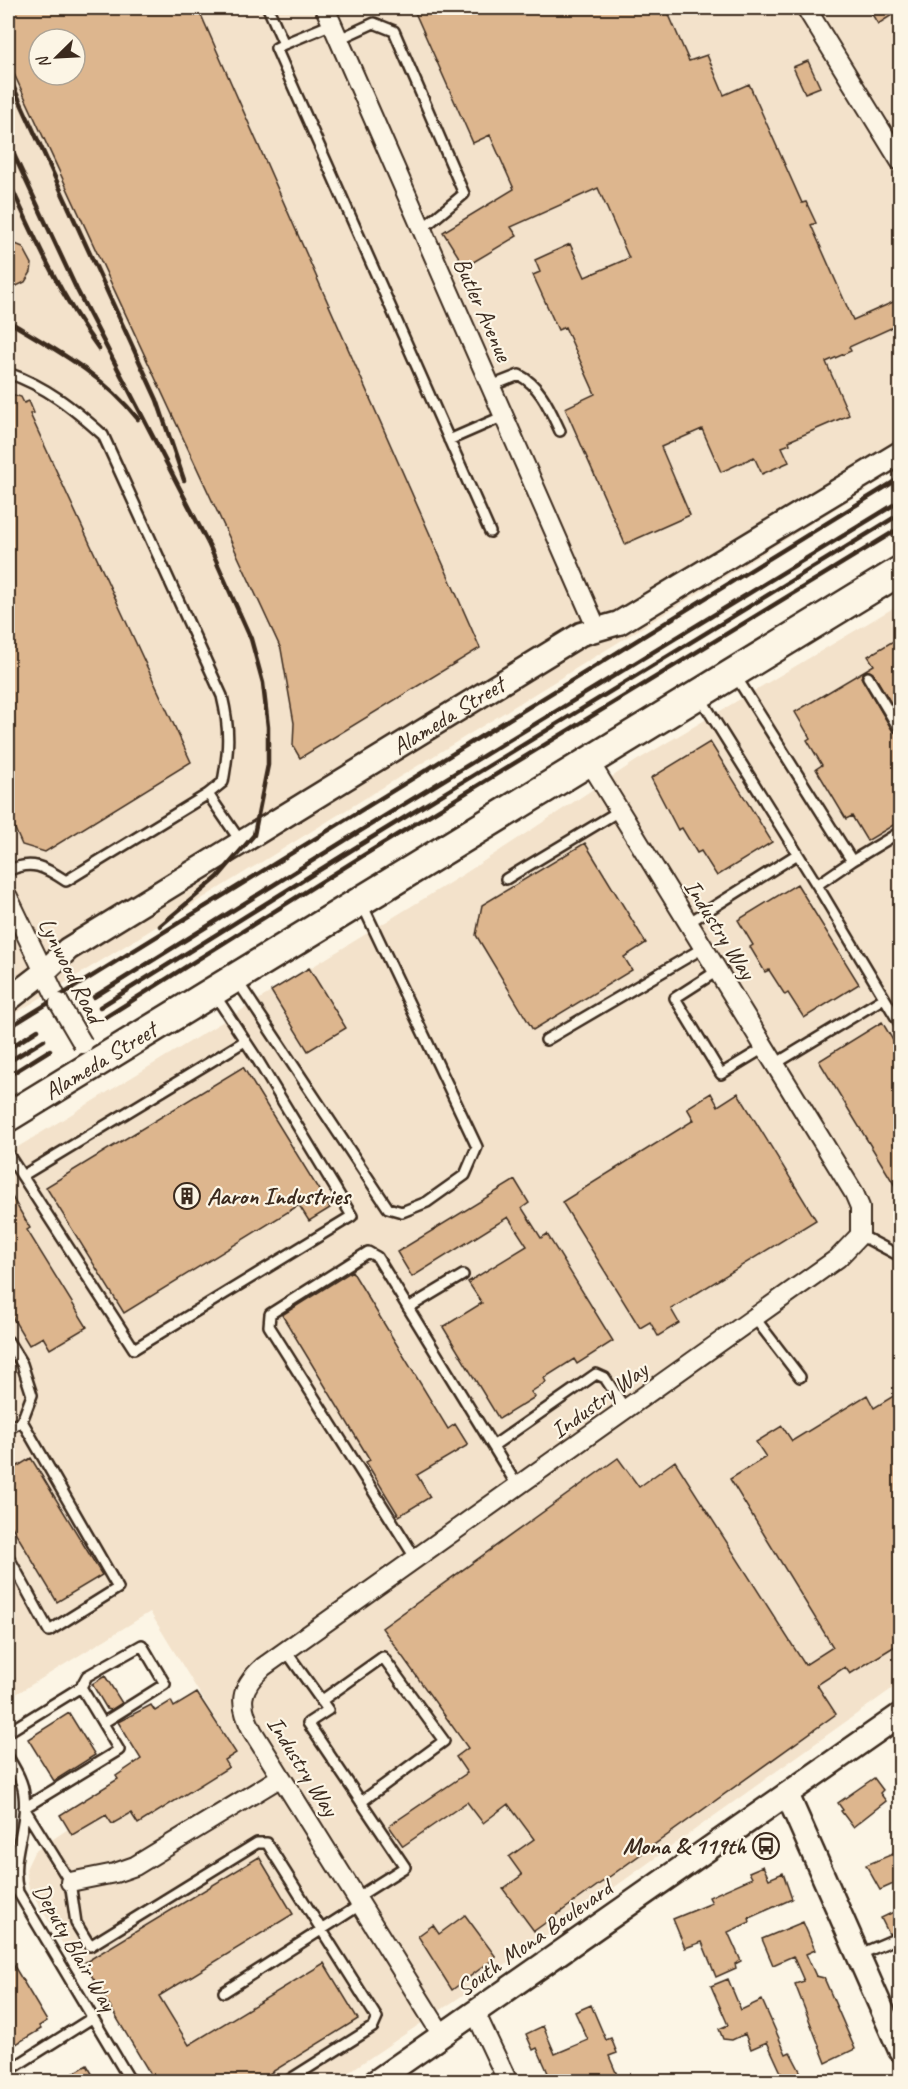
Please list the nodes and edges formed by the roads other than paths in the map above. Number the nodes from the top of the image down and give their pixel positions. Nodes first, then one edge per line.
1 (268, 8) edge
2 (806, 8) edge
3 (332, 24) edge
4 (284, 44) junction
5 (900, 160) edge
6 (422, 229) junction
7 (8, 373) edge
8 (491, 386) junction
9 (504, 416) junction
10 (560, 430) dead end
11 (449, 440) junction
12 (900, 453) edge
13 (490, 531) dead end
14 (900, 571) edge
15 (597, 629) junction
16 (868, 676) dead end
17 (716, 684) junction
18 (900, 728) edge
19 (588, 761) junction
20 (208, 794) junction
21 (619, 811) junction
22 (900, 832) edge
23 (241, 842) junction
24 (796, 855) junction
25 (852, 861) junction
26 (8, 871) edge
27 (506, 879) dead end
28 (816, 885) junction
29 (8, 897) edge
30 (361, 901) junction
31 (688, 923) junction
32 (703, 948) junction
33 (717, 971) junction
34 (43, 973) junction
35 (224, 984) junction
36 (884, 998) junction
37 (8, 1000) edge
38 (900, 1024) edge
39 (546, 1040) dead end
40 (245, 1041) junction
41 (764, 1048) junction
42 (88, 1054) junction
43 (775, 1064) junction
44 (8, 1117) edge
45 (8, 1154) edge
46 (22, 1176) junction
47 (860, 1235) junction
48 (900, 1256) edge
49 (463, 1275) dead end
50 (408, 1308) junction
51 (754, 1317) junction
52 (8, 1341) edge
53 (800, 1377) dead end
54 (626, 1410) junction
55 (22, 1421) junction
56 (8, 1429) edge
57 (494, 1446) junction
58 (518, 1487) junction
59 (8, 1556) edge
60 (416, 1559) junction
61 (286, 1651) junction
62 (81, 1687) junction
63 (321, 1701) junction
64 (900, 1715) edge
65 (103, 1723) junction
66 (8, 1732) edge
67 (8, 1757) edge
68 (281, 1777) junction
69 (787, 1794) junction
70 (361, 1802) junction
71 (24, 1808) junction
72 (70, 1882) junction
73 (358, 1902) junction
74 (322, 1930) junction
75 (900, 1937) edge
76 (858, 1955) junction
77 (224, 1992) dead end
78 (475, 2012) junction
79 (92, 2018) junction
80 (442, 2035) junction
81 (900, 2050) edge
82 (8, 2071) edge
83 (131, 2082) edge
84 (286, 2082) edge
85 (375, 2082) edge
86 (508, 2082) edge

1 - 4 lane
2 - 5 street
3 - 4 lane
3 - 6 street, Butler Avenue
3 - 6 lane
4 - 11 lane
6 - 8 street, Butler Avenue
7 - 20 lane
8 - 9 street, Butler Avenue
8 - 10 lane
9 - 11 lane
9 - 15 street, Butler Avenue
11 - 13 lane
12 - 15 street, Alameda Street
14 - 17 main road, Alameda Street
15 - 23 street, Alameda Street
16 - 18 lane
17 - 19 main road, Alameda Street
17 - 24 lane
17 - 25 lane
19 - 21 street, Industry Way
19 - 30 main road, Alameda Street
20 - 23 lane
20 - 26 lane
21 - 27 lane
21 - 31 street, Industry Way
22 - 25 lane
23 - 34 street, Alameda Street
24 - 28 lane
24 - 31 lane
25 - 28 lane
28 - 36 lane
29 - 34 street, Lynwood Road
30 - 35 main road, Alameda Street
30 - 35 lane
31 - 32 street, Industry Way
32 - 33 street, Industry Way
32 - 39 lane
33 - 41 street, Industry Way
33 - 41 lane
34 - 37 street, Alameda Street
34 - 42 street, Lynwood Road, bridge
35 - 40 lane
35 - 42 main road, Alameda Street
36 - 38 lane
36 - 43 lane
40 - 46 lane
40 - 46 lane
41 - 43 street, Industry Way
42 - 44 main road, Alameda Street
43 - 47 street, Industry Way
45 - 46 lane
47 - 48 lane
47 - 51 street, Industry Way
49 - 50 lane
50 - 57 lane
50 - 60 lane
51 - 53 lane
51 - 54 street, Industry Way
52 - 55 lane
54 - 57 lane
54 - 58 street, Industry Way
55 - 56 lane
55 - 59 lane
57 - 58 lane
58 - 60 street, Industry Way
60 - 61 street, Industry Way
61 - 63 lane
61 - 68 street, Industry Way
62 - 65 lane
62 - 65 lane
62 - 66 lane
63 - 70 lane
63 - 70 lane
64 - 69 street, South Mona Boulevard
65 - 71 lane
67 - 71 lane, Deputy Blair Way
68 - 72 street
68 - 73 street, Industry Way
69 - 76 street
69 - 78 street, South Mona Boulevard
70 - 73 lane
71 - 72 lane
71 - 79 lane, Deputy Blair Way
72 - 74 lane
73 - 74 lane
73 - 80 street, Industry Way
74 - 77 lane
74 - 84 lane
75 - 76 lane
76 - 81 street
78 - 80 street, South Mona Boulevard
78 - 86 street
79 - 82 lane
79 - 83 lane, Deputy Blair Way
80 - 85 street, South Mona Boulevard

